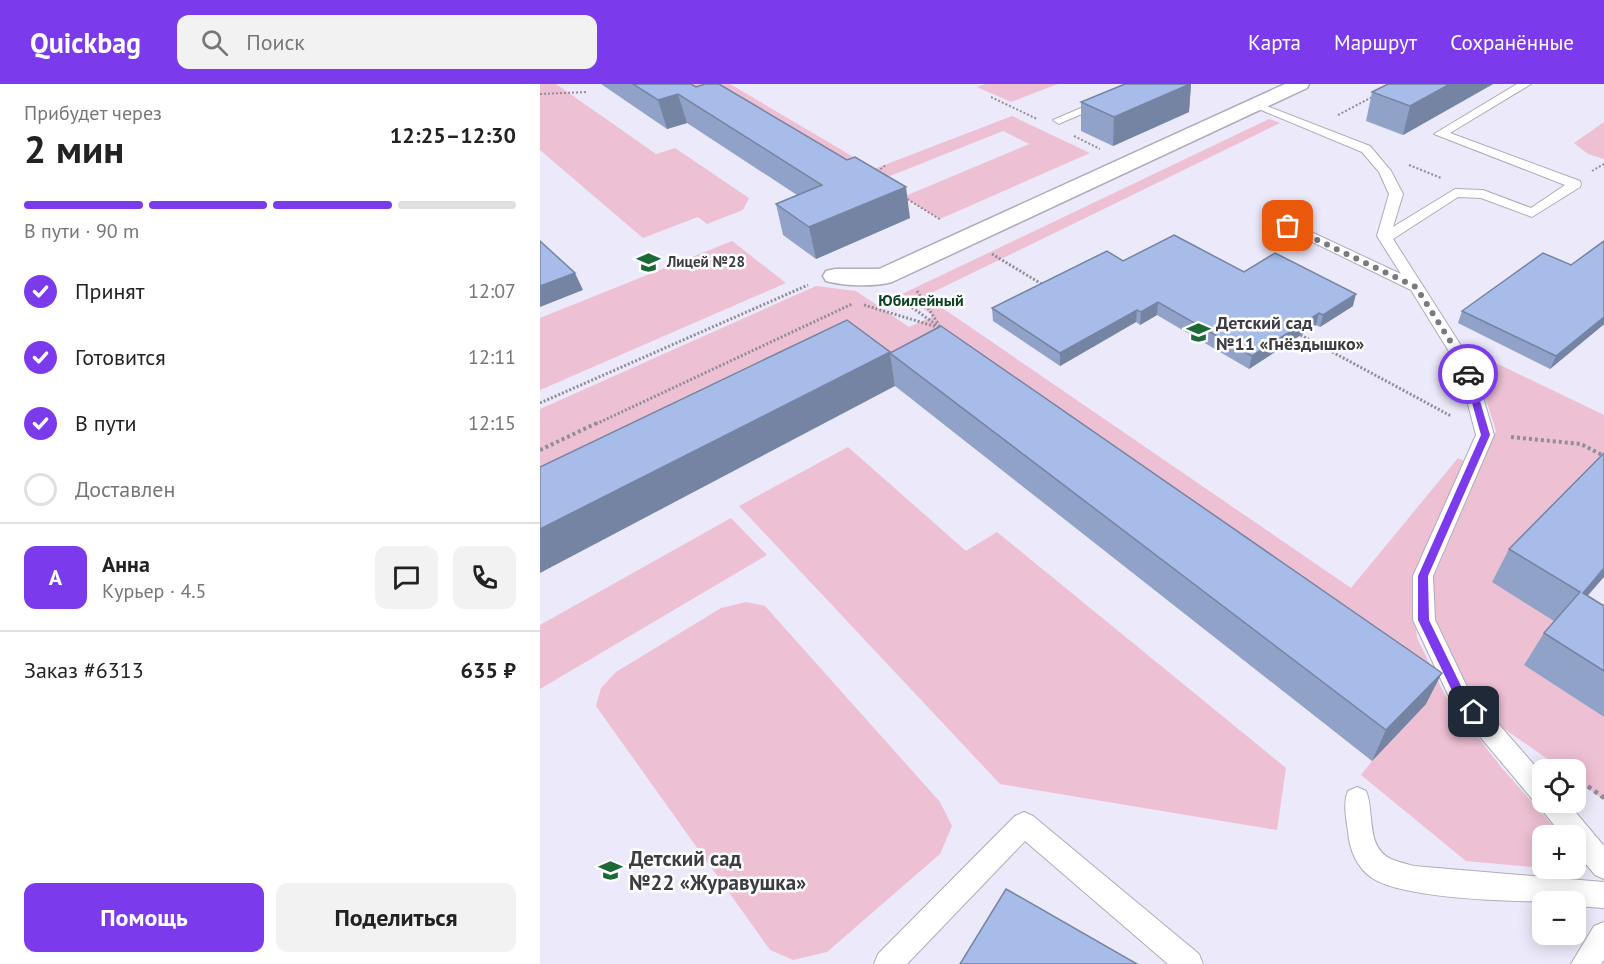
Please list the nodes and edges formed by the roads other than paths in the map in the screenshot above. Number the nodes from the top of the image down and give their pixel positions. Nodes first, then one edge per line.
1 (1147, 84) edge
2 (1300, 84) edge
3 (1526, 84) edge
4 (1255, 105) junction
5 (1059, 120) dead end
6 (1270, 218) dead end
7 (1386, 238) junction
8 (835, 276) dead end
9 (1416, 287) junction
10 (1532, 780) edge
11 (1357, 799) dead end
12 (1560, 813) edge
13 (1604, 866) edge
14 (1604, 895) edge
15 (1604, 936) edge
16 (888, 964) edge
17 (1189, 964) edge
18 (1585, 964) edge

1 - 5 lane
2 - 4 street
3 - 7 lane
4 - 7 lane
4 - 8 street
6 - 9 lane
7 - 9 lane
9 - 10 lane
11 - 14 lane
12 - 13 lane
15 - 18 lane
16 - 17 lane

